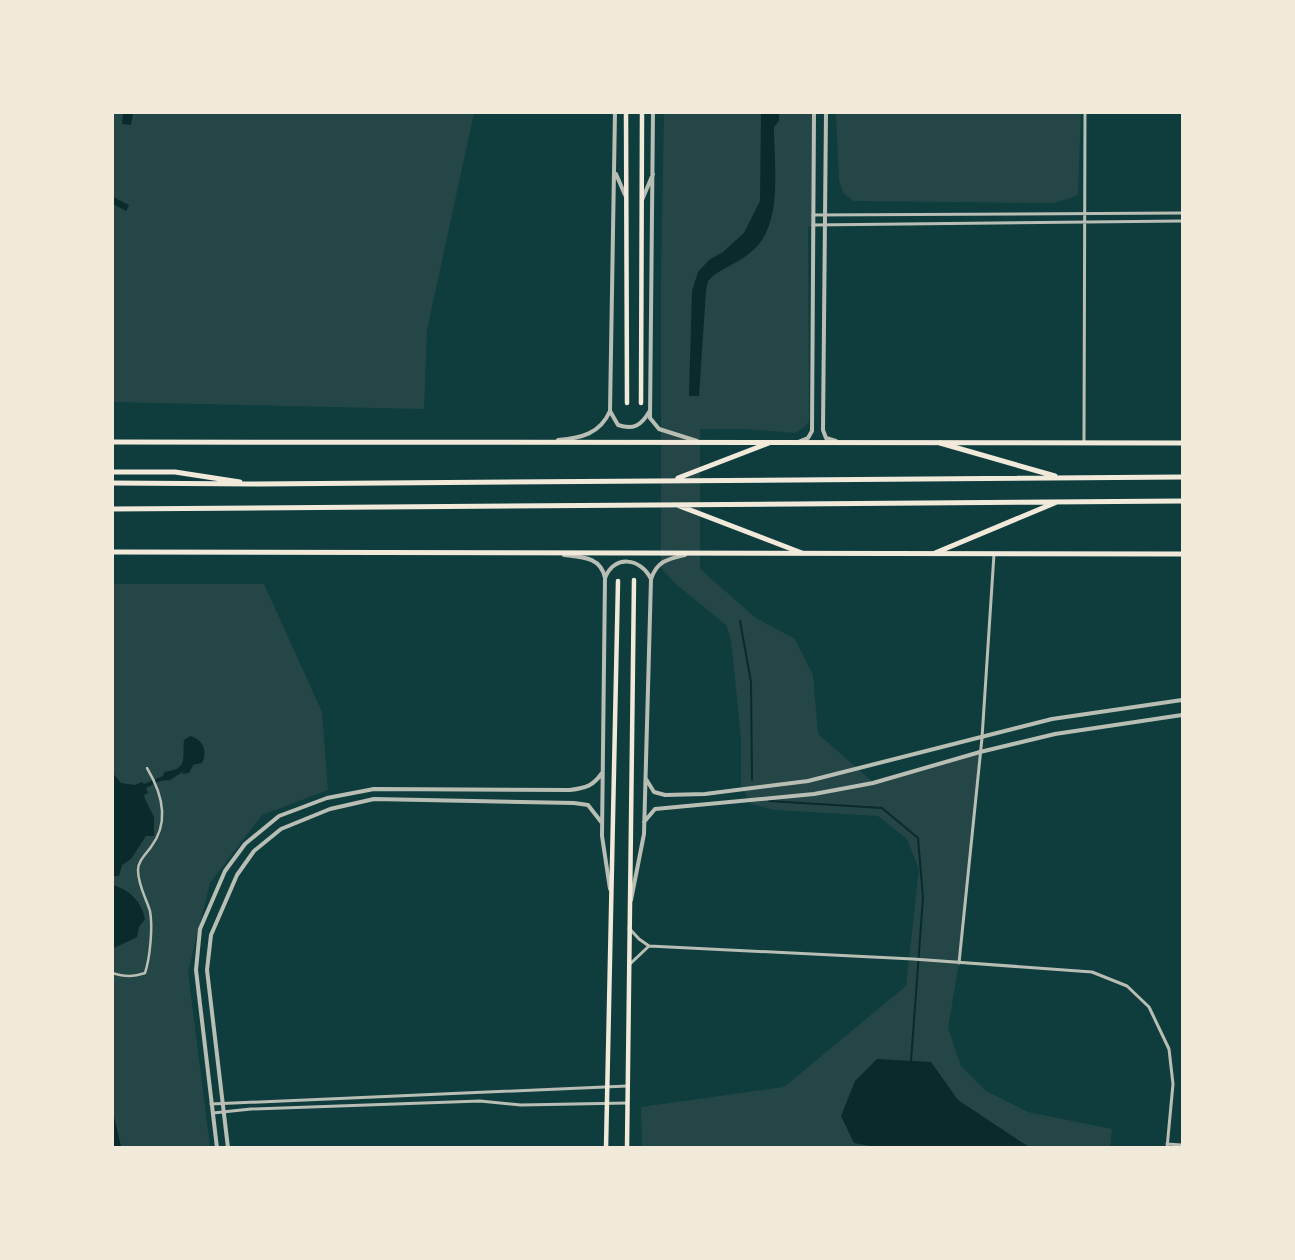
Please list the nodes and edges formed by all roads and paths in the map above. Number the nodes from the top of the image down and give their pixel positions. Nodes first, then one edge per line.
1 (615, 112) edge
2 (626, 112) edge
3 (642, 112) edge
4 (653, 112) edge
5 (814, 112) edge
6 (826, 112) edge
7 (1085, 112) edge
8 (615, 172) junction
9 (654, 172) junction
10 (626, 197) junction
11 (642, 200) junction
12 (1182, 213) edge
13 (1084, 214) junction
14 (813, 215) junction
15 (825, 215) junction
16 (1182, 222) edge
17 (1084, 223) junction
18 (812, 224) junction
19 (825, 224) junction
20 (626, 403) dead end
21 (641, 403) dead end
22 (610, 411) junction
23 (650, 411) junction
24 (112, 442) edge
25 (538, 443) junction
26 (706, 443) junction
27 (769, 443) junction
28 (795, 443) junction
29 (840, 443) junction
30 (940, 443) junction
31 (1084, 443) junction
32 (1182, 443) edge
33 (112, 472) edge
34 (1060, 477) junction
35 (1182, 477) edge
36 (673, 480) junction
37 (112, 483) edge
38 (258, 484) junction
39 (1062, 500) junction
40 (1182, 501) edge
41 (674, 504) junction
42 (112, 509) edge
43 (112, 552) edge
44 (550, 553) junction
45 (692, 553) junction
46 (802, 553) junction
47 (935, 553) junction
48 (994, 554) junction
49 (1182, 554) edge
50 (604, 578) junction
51 (650, 579) junction
52 (634, 580) dead end
53 (618, 581) dead end
54 (1182, 700) edge
55 (1182, 715) edge
56 (982, 738) junction
57 (980, 752) junction
58 (147, 768) dead end
59 (602, 773) junction
60 (646, 779) junction
61 (644, 822) junction
62 (602, 823) junction
63 (612, 904) junction
64 (630, 907) junction
65 (629, 928) junction
66 (649, 946) junction
67 (959, 963) junction
68 (630, 965) junction
69 (112, 973) edge
70 (627, 1086) junction
71 (608, 1087) junction
72 (607, 1102) junction
73 (222, 1103) junction
74 (627, 1103) junction
75 (211, 1104) junction
76 (223, 1112) junction
77 (212, 1113) junction
78 (1182, 1145) edge
79 (1167, 1146) edge
80 (217, 1148) edge
81 (228, 1148) edge
82 (606, 1148) edge
83 (626, 1148) edge

1 - 8 street
2 - 10 main road
3 - 11 main road
4 - 9 street
5 - 14 street
6 - 15 street
7 - 13 street
8 - 10 street
8 - 22 street
9 - 11 street
9 - 23 street
10 - 20 main road
11 - 21 main road
12 - 13 street
13 - 15 street
13 - 17 street
14 - 15 street
14 - 18 street
15 - 19 street
16 - 17 street
17 - 19 street
17 - 31 street
18 - 19 street
18 - 28 street
19 - 29 street
22 - 23 street
22 - 25 street
23 - 26 street
24 - 25 main road
25 - 26 main road
26 - 27 main road
27 - 28 main road
27 - 36 main road
28 - 29 main road
29 - 30 main road
30 - 31 main road
30 - 34 main road
31 - 32 main road
33 - 38 main road
34 - 35 main road
34 - 36 main road
36 - 38 main road
37 - 38 main road
39 - 40 main road
39 - 41 main road
39 - 47 main road
41 - 42 main road
41 - 46 main road
43 - 44 main road
44 - 45 main road
44 - 50 street
45 - 46 main road
45 - 51 street
46 - 47 main road
47 - 48 main road
48 - 49 main road
48 - 56 street
50 - 51 street
50 - 59 street
51 - 60 street
52 - 64 main road
53 - 63 main road
54 - 56 street
55 - 57 street
56 - 57 street
56 - 60 street
57 - 61 street
57 - 67 street
58 - 69 street
59 - 62 street
59 - 75 street
60 - 61 street
61 - 64 street
62 - 63 street
62 - 73 street
63 - 71 main road
64 - 65 main road
65 - 66 street
65 - 68 main road
66 - 67 street
66 - 68 street
67 - 79 street
68 - 70 main road
70 - 71 street
70 - 74 main road
71 - 72 main road
71 - 73 street
72 - 74 street
72 - 76 street
72 - 82 main road
73 - 75 street
73 - 76 street
74 - 83 main road
75 - 77 street
76 - 77 street
76 - 81 street
77 - 80 street
78 - 79 street

